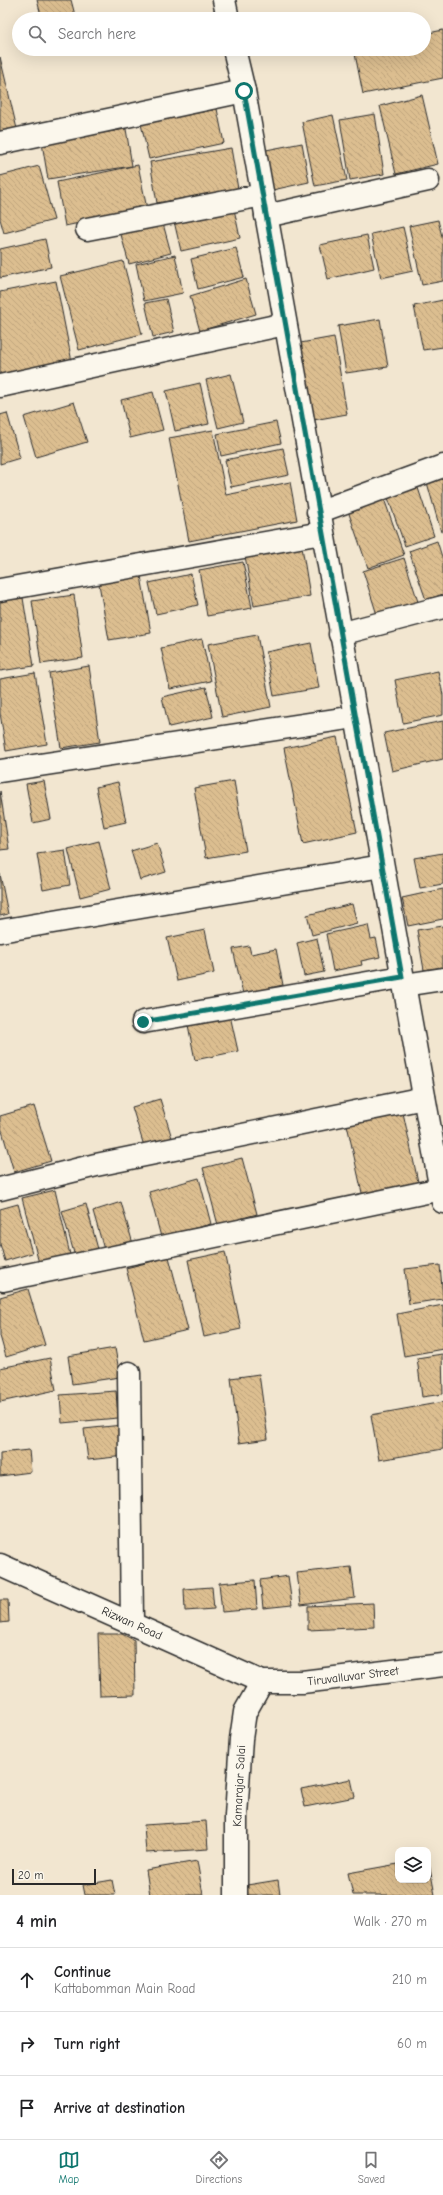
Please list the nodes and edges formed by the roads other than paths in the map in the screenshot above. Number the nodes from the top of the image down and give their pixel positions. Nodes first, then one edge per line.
1 (224, 0) edge
2 (227, 12) edge
3 (236, 56) edge
4 (244, 91) junction
5 (0, 143) edge
6 (428, 180) dead end
7 (264, 205) junction
8 (87, 229) dead end
9 (285, 324) junction
10 (0, 386) edge
11 (443, 466) edge
12 (318, 512) junction
13 (322, 533) junction
14 (0, 590) edge
15 (443, 608) edge
16 (340, 634) junction
17 (355, 717) junction
18 (0, 772) edge
19 (382, 866) junction
20 (0, 931) edge
21 (443, 979) edge
22 (403, 981) junction
23 (143, 1022) dead end
24 (424, 1098) junction
25 (0, 1189) edge
26 (442, 1195) edge
27 (3, 1280) dead end
28 (129, 1373) dead end
29 (0, 1565) edge
30 (132, 1622) junction
31 (443, 1665) edge
32 (262, 1682) junction
33 (234, 1895) edge

1 - 2 street
3 - 4 street
4 - 5 street
4 - 7 street
6 - 7 street
7 - 8 street
7 - 9 street
9 - 10 street
9 - 12 street
11 - 12 street
12 - 13 street
13 - 14 street
13 - 16 street
15 - 16 street
16 - 17 street
17 - 18 street
17 - 19 street
19 - 20 street
19 - 22 street
21 - 22 street
22 - 23 street
22 - 24 street
24 - 25 street
24 - 26 street
26 - 27 street
28 - 30 street
29 - 30 street, Rizwan Road
30 - 32 street, Rizwan Road
31 - 32 street, Tiruvalluvar Street
32 - 33 street, Kamarajar Salai

